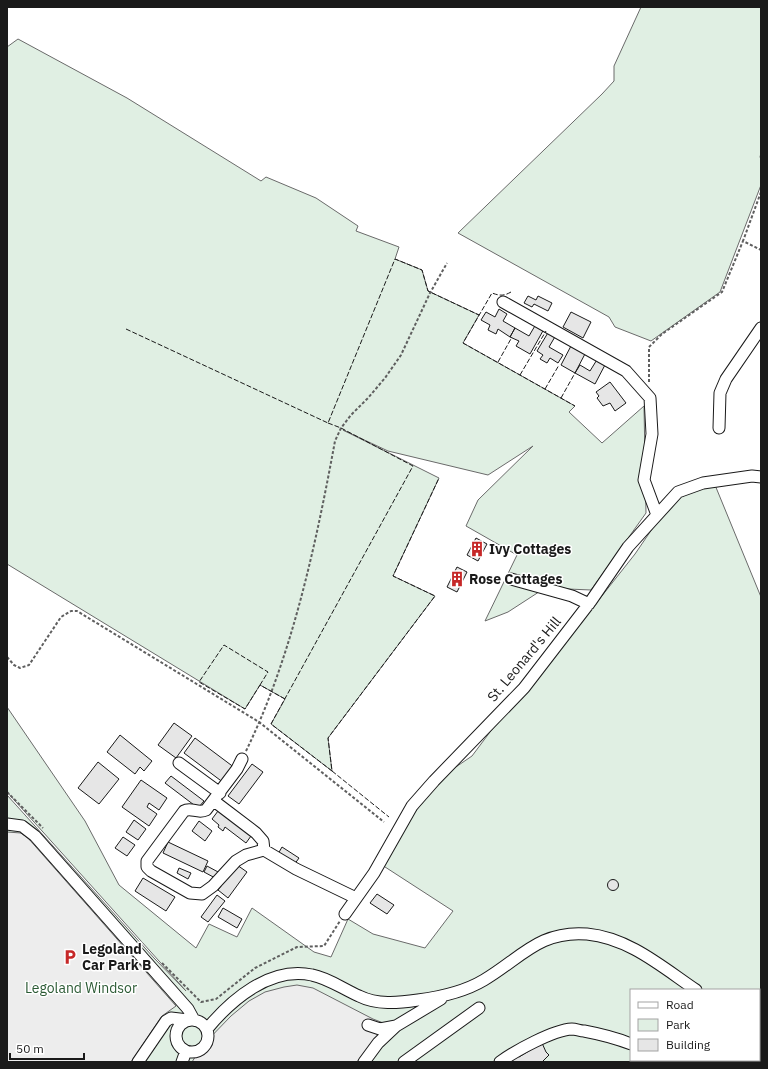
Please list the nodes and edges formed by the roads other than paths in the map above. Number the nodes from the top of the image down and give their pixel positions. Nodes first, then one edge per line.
1 (503, 302) dead end
2 (761, 328) edge
3 (719, 428) dead end
4 (761, 477) edge
5 (657, 515) junction
6 (511, 579) dead end
7 (589, 604) junction
8 (242, 759) road end
9 (179, 763) dead end
10 (217, 797) junction
11 (7, 824) edge
12 (264, 850) junction
13 (356, 898) junction
14 (345, 914) road end
15 (695, 989) edge
16 (449, 995) junction
17 (479, 1008) dead end
18 (191, 1020) junction
19 (368, 1025) dead end
20 (396, 1026) junction
21 (206, 1029) junction
22 (630, 1044) edge
23 (186, 1051) junction
24 (370, 1053) junction
25 (138, 1062) edge
26 (182, 1062) edge
27 (364, 1062) edge
28 (378, 1062) edge
29 (404, 1062) edge
30 (500, 1062) edge

1 - 5 street
2 - 3 street
4 - 5 street, St. Leonard's Hill
5 - 7 street, St. Leonard's Hill
6 - 7 street
7 - 13 street, St. Leonard's Hill
8 - 10 street
9 - 10 street
10 - 12 street
10 - 12 street
11 - 18 street
12 - 13 street
13 - 14 street, St. Leonard's Hill
15 - 16 street
16 - 20 street
16 - 21 street
17 - 29 street
18 - 21 street
18 - 23 street
18 - 25 street
19 - 20 street
20 - 24 street
21 - 23 street
22 - 30 street
23 - 26 street
24 - 27 street
24 - 28 street

